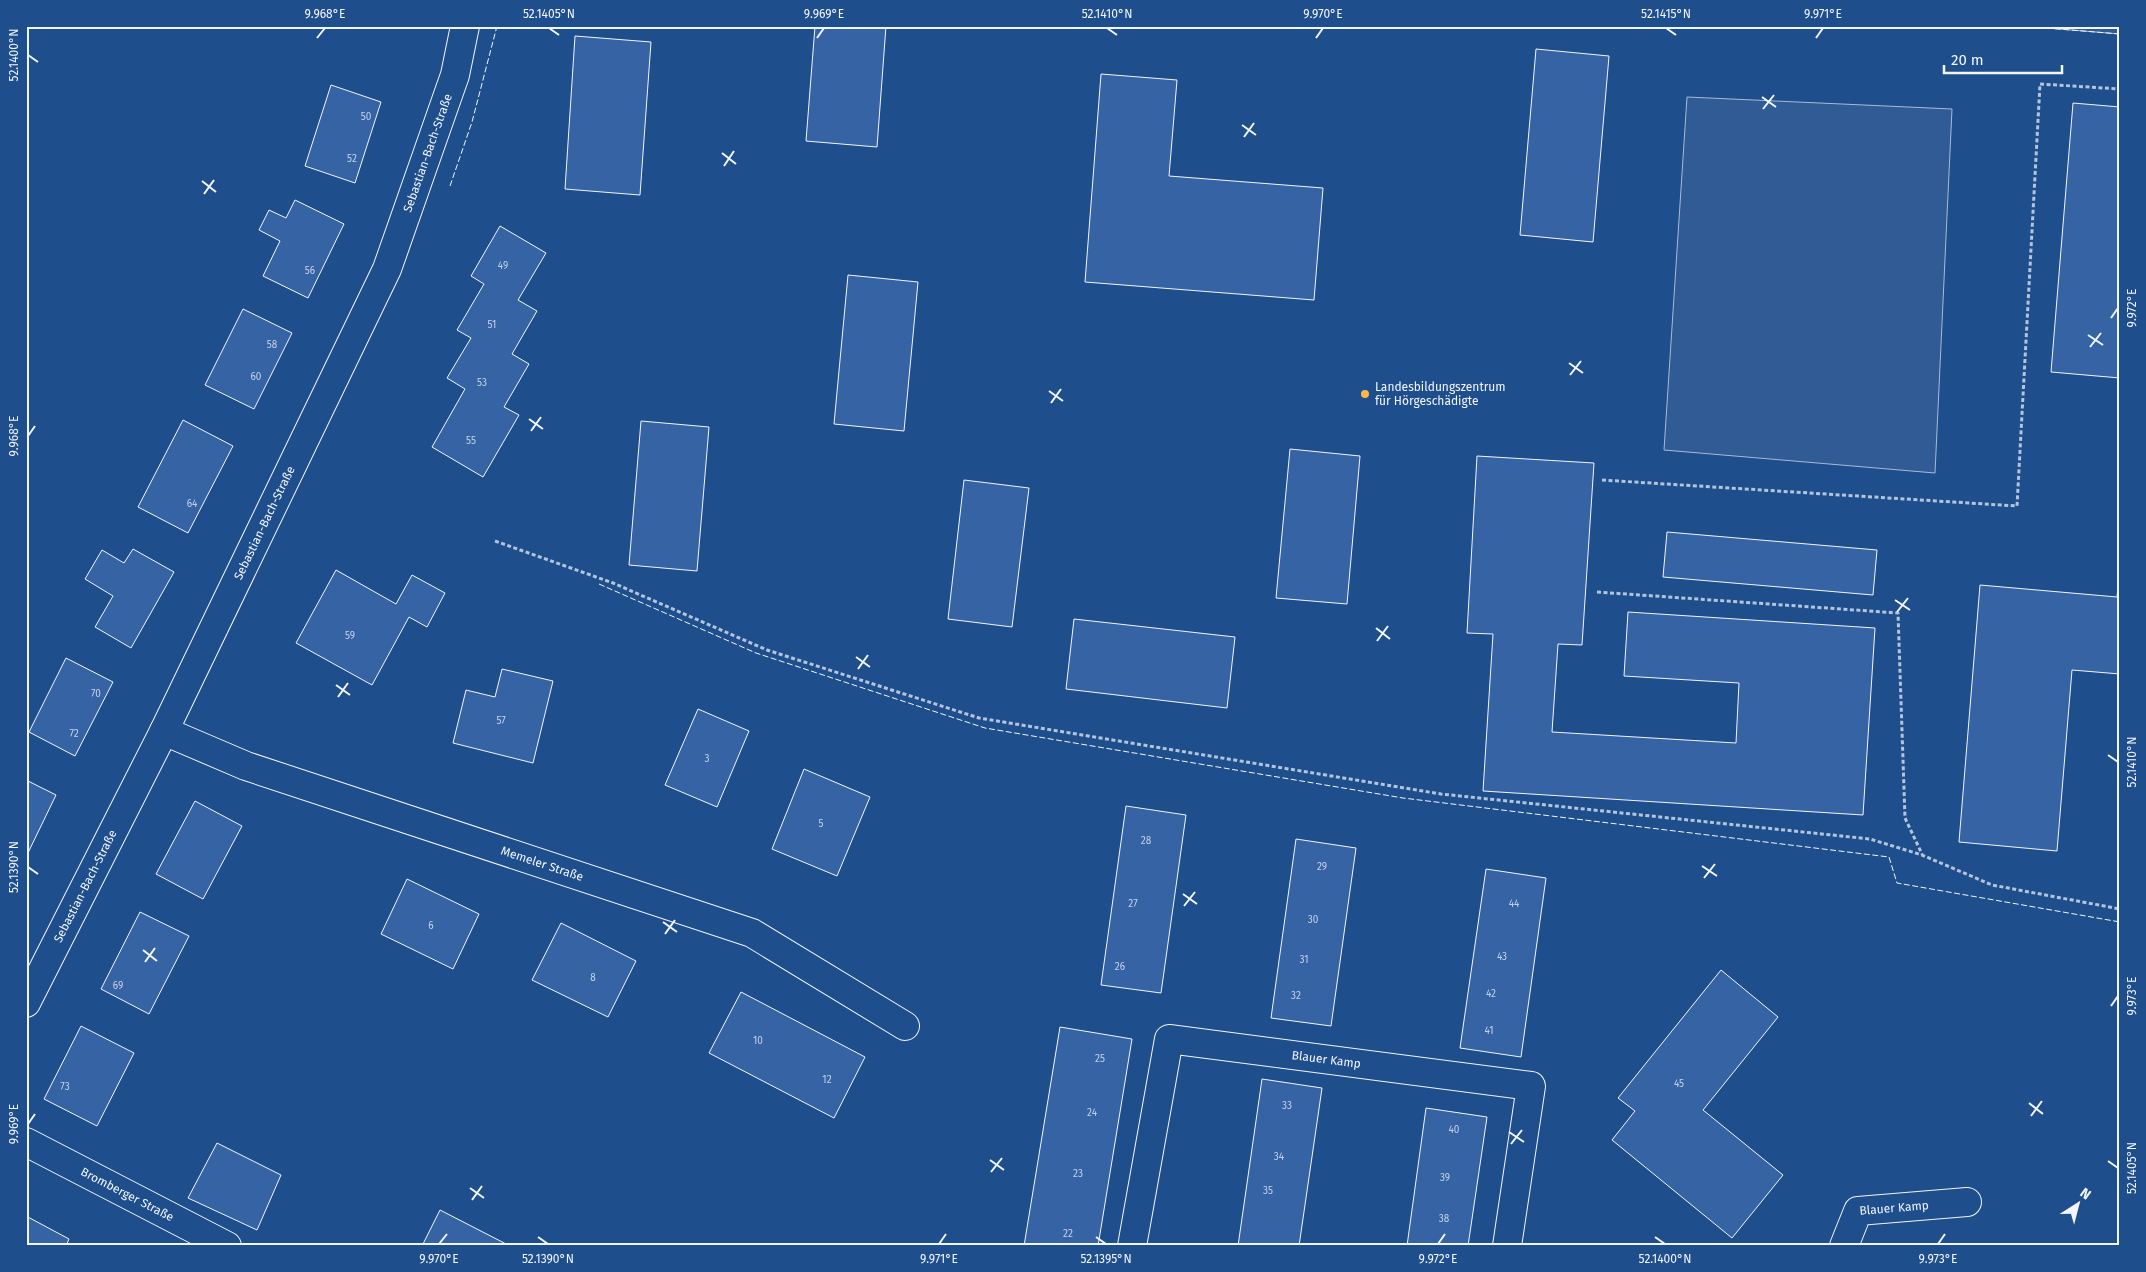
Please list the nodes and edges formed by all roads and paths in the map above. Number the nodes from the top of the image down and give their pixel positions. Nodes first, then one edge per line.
1 (465, 26) edge
2 (2120, 89) edge
3 (1602, 480) dead end
4 (495, 541) dead end
5 (1597, 592) dead end
6 (164, 731) junction
7 (1922, 855) junction
8 (2120, 909) edge
9 (26, 1003) edge
10 (906, 1026) dead end
11 (26, 1142) edge
12 (1967, 1202) dead end
13 (227, 1246) edge
14 (1132, 1246) edge
15 (1507, 1246) edge
16 (1844, 1246) edge

1 - 6 street, Sebastian-Bach-Straße
2 - 3 path
4 - 7 path
5 - 7 path
6 - 9 street, Sebastian-Bach-Straße
6 - 10 street, Memeler Straße
7 - 8 path
11 - 13 street, Bromberger Straße
12 - 16 street, Blauer Kamp
14 - 15 street, Blauer Kamp

